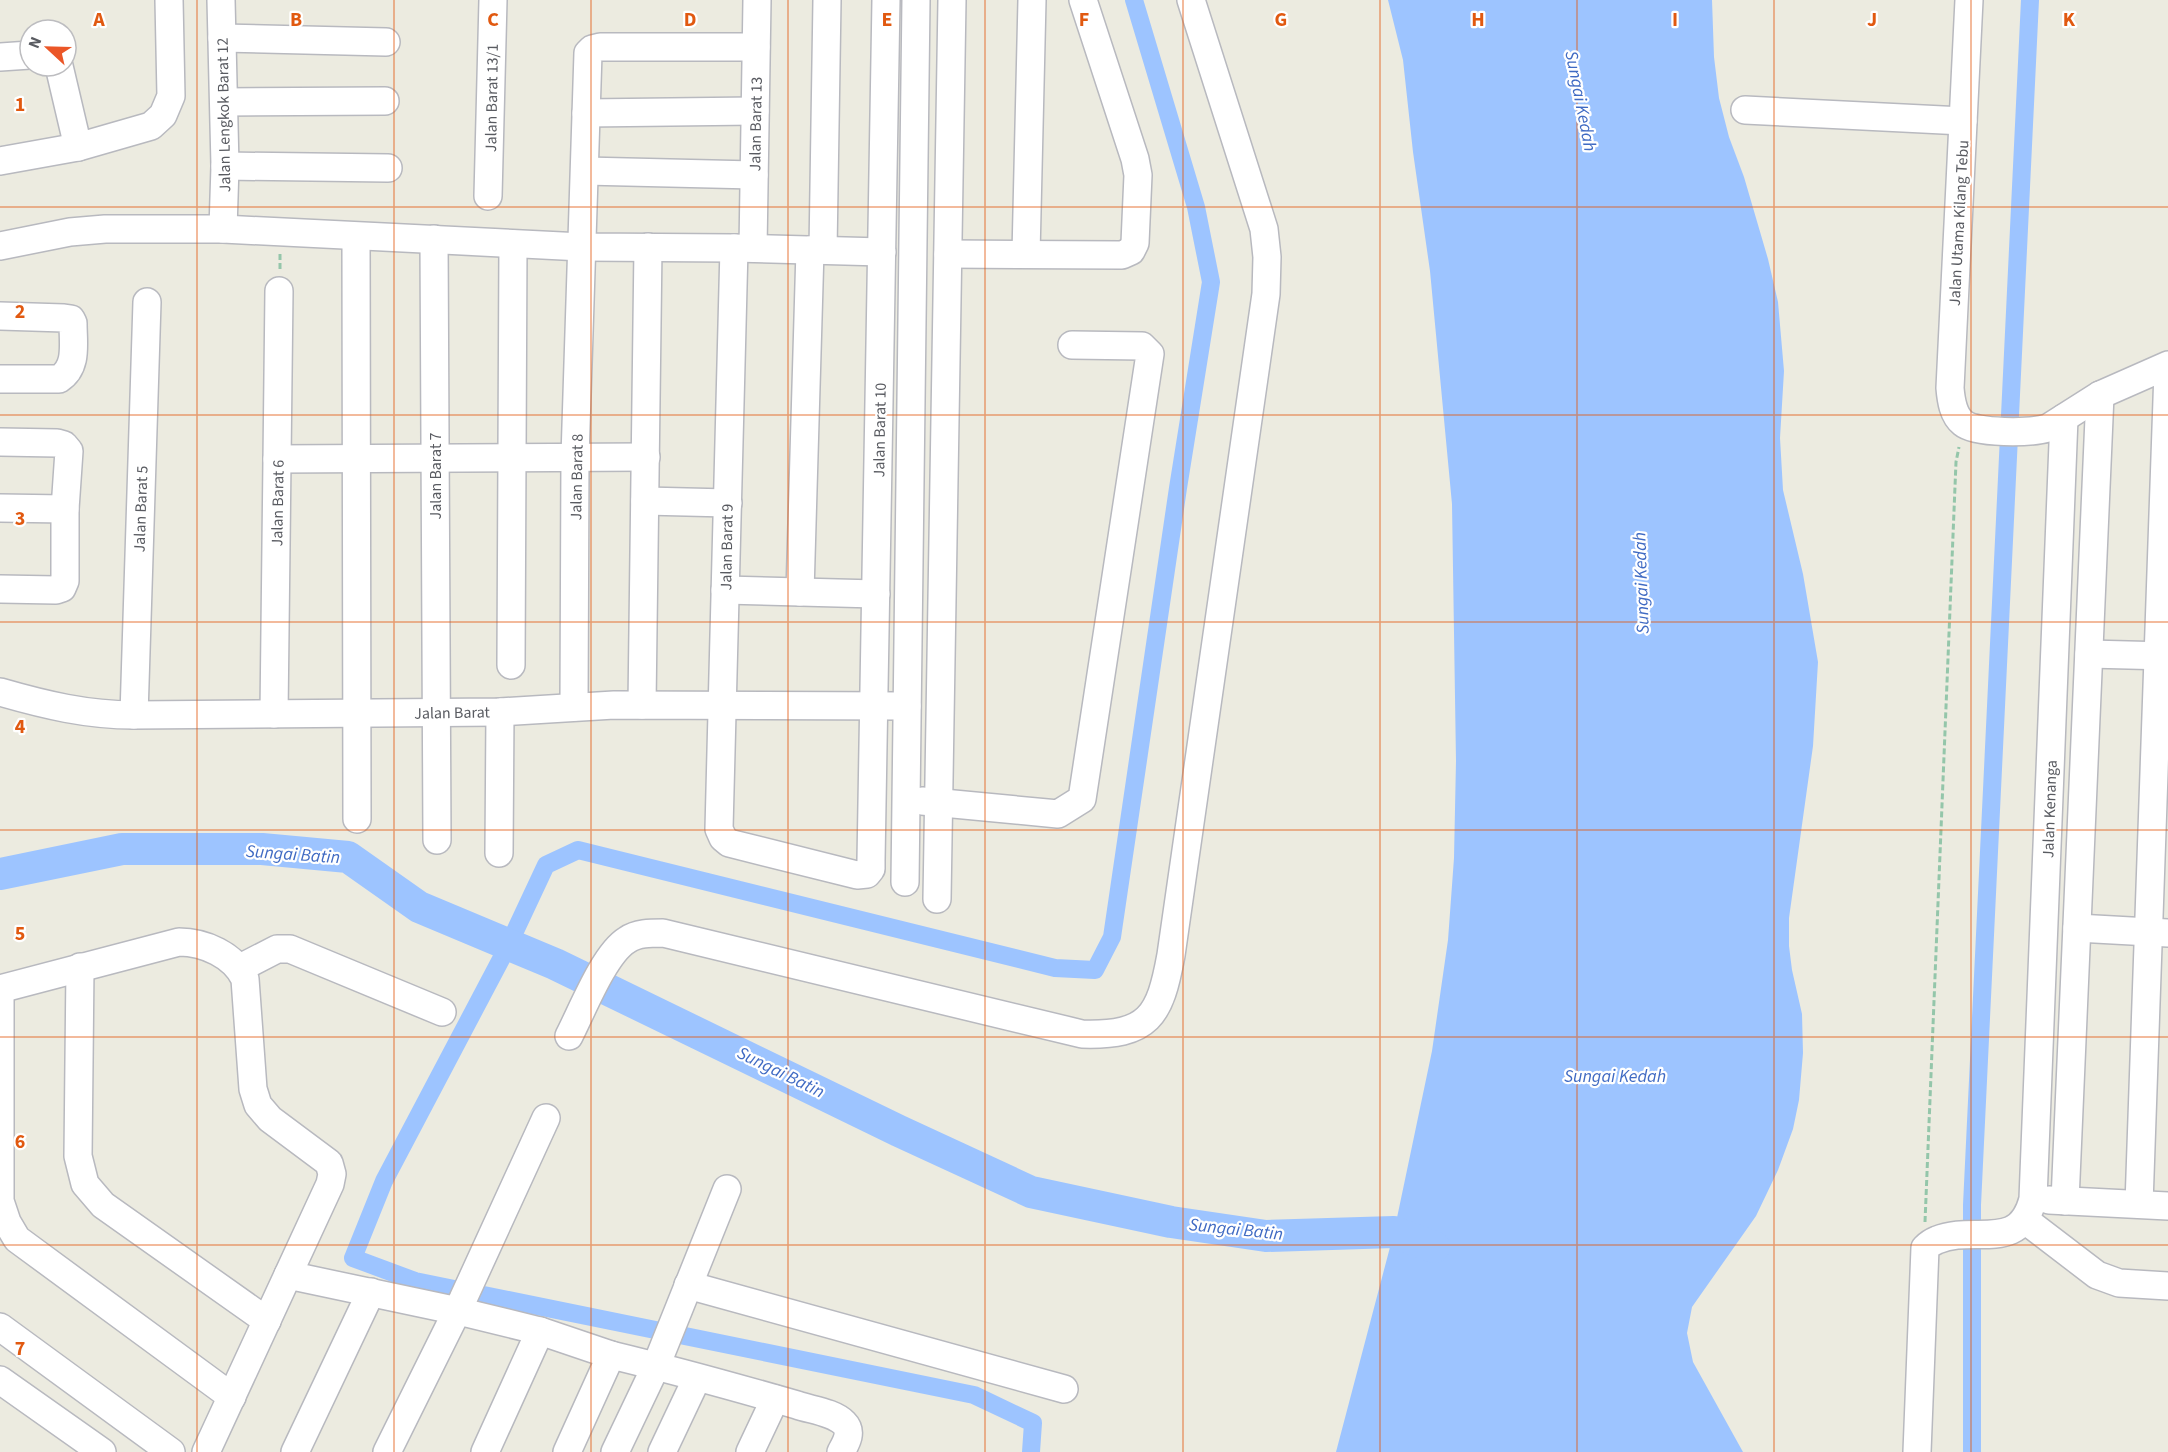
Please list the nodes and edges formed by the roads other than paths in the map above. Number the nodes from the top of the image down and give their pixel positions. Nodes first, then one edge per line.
1 (169, 0) edge
2 (221, 0) edge
3 (493, 0) edge
4 (757, 0) edge
5 (827, 0) edge
6 (886, 0) edge
7 (916, 0) edge
8 (952, 0) edge
9 (1032, 0) edge
10 (1083, 0) edge
11 (1191, 0) edge
12 (1969, 0) edge
13 (222, 38) junction
14 (386, 42) dead end
15 (756, 47) junction
16 (18, 56) edge
17 (0, 57) edge
18 (62, 78) edge
19 (385, 101) dead end
20 (224, 102) junction
21 (1745, 110) dead end
22 (755, 111) junction
23 (586, 113) junction
24 (1963, 121) junction
25 (78, 147) junction
26 (0, 161) edge
27 (225, 166) junction
28 (388, 168) dead end
29 (585, 171) junction
30 (754, 175) junction
31 (488, 196) dead end
32 (223, 229) junction
33 (356, 237) junction
34 (434, 239) junction
35 (513, 244) junction
36 (0, 246) edge
37 (582, 247) junction
38 (648, 247) junction
39 (744, 248) junction
40 (817, 250) junction
41 (882, 252) junction
42 (948, 254) junction
43 (1026, 254) junction
44 (279, 291) road end
45 (147, 302) dead end
46 (0, 316) edge
47 (1072, 345) dead end
48 (2168, 365) edge
49 (2168, 371) edge
50 (0, 379) edge
51 (2100, 395) junction
52 (2064, 418) junction
53 (0, 442) edge
54 (576, 457) junction
55 (645, 457) junction
56 (357, 458) junction
57 (435, 458) junction
58 (512, 458) junction
59 (277, 459) junction
60 (645, 501) junction
61 (728, 503) junction
62 (0, 508) edge
63 (65, 509) junction
64 (0, 589) edge
65 (725, 590) junction
66 (800, 592) junction
67 (876, 594) junction
68 (2089, 654) junction
69 (2163, 656) edge
70 (511, 665) dead end
71 (0, 692) edge
72 (642, 705) junction
73 (722, 705) junction
74 (874, 706) junction
75 (908, 706) junction
76 (574, 708) junction
77 (436, 712) junction
78 (500, 712) junction
79 (274, 714) junction
80 (357, 714) junction
81 (134, 716) junction
82 (906, 800) junction
83 (938, 801) junction
84 (357, 819) dead end
85 (437, 840) dead end
86 (499, 853) dead end
87 (871, 861) joint
88 (905, 882) dead end
89 (937, 899) dead end
90 (2077, 928) junction
91 (2158, 932) edge
92 (80, 967) junction
93 (240, 968) junction
94 (0, 989) edge
95 (442, 1012) dead end
96 (569, 1036) dead end
97 (546, 1118) dead end
98 (727, 1189) dead end
99 (2065, 1201) junction
100 (2139, 1204) junction
101 (2168, 1206) edge
102 (2022, 1217) junction
103 (288, 1275) junction
104 (688, 1286) junction
105 (2168, 1286) edge
106 (371, 1293) junction
107 (465, 1296) junction
108 (267, 1321) junction
109 (0, 1327) edge
110 (540, 1331) junction
111 (611, 1355) junction
112 (658, 1359) junction
113 (697, 1378) junction
114 (0, 1380) edge
115 (1064, 1389) dead end
116 (231, 1397) junction
117 (776, 1399) junction
118 (102, 1452) edge
119 (171, 1452) edge
120 (206, 1452) edge
121 (295, 1452) edge
122 (387, 1452) edge
123 (485, 1452) edge
124 (567, 1452) edge
125 (615, 1452) edge
126 (662, 1452) edge
127 (750, 1452) edge
128 (841, 1452) edge
129 (1917, 1452) edge

1 - 25 street
2 - 13 street, Jalan Lengkok Barat 12
3 - 31 street, Jalan Barat 13/1
4 - 15 street, Jalan Barat 13
5 - 40 street
6 - 41 street, Jalan Barat 10
7 - 75 street
8 - 42 street
9 - 43 street
10 - 43 street
11 - 96 street
12 - 24 street, Jalan Utama Kilang Tebu
13 - 14 street
13 - 20 street, Jalan Lengkok Barat 12
15 - 22 street, Jalan Barat 13
15 - 23 street, Jalan Barat 8
16 - 17 street
18 - 25 street
19 - 20 street
20 - 27 street, Jalan Lengkok Barat 12
21 - 24 street
22 - 23 street
22 - 30 street, Jalan Barat 13
23 - 29 street, Jalan Barat 8
24 - 52 street, Jalan Utama Kilang Tebu
25 - 26 street
27 - 28 street
27 - 32 street, Jalan Lengkok Barat 12
29 - 30 street
29 - 37 street, Jalan Barat 8
30 - 39 street, Jalan Barat 13
32 - 33 street
32 - 36 street
33 - 34 street
33 - 56 street
34 - 35 street
34 - 57 street, Jalan Barat 7
35 - 37 street
35 - 58 street
37 - 38 street
37 - 54 street, Jalan Barat 8
38 - 39 street
38 - 55 street
39 - 40 street
39 - 61 street, Jalan Barat 9
40 - 41 street
40 - 66 street
41 - 67 street, Jalan Barat 10
42 - 43 street
42 - 83 street
44 - 59 street, Jalan Barat 6
45 - 81 street, Jalan Barat 5
46 - 50 street
47 - 83 street
48 - 51 street
49 - 69 street
51 - 52 street
51 - 68 street
52 - 102 street, Jalan Kenanga
53 - 63 street
54 - 55 street
54 - 58 street
54 - 76 street, Jalan Barat 8
55 - 60 street
56 - 57 street
56 - 59 street
56 - 80 street
57 - 58 street
57 - 77 street, Jalan Barat 7
58 - 70 street
59 - 79 street, Jalan Barat 6
60 - 61 street
60 - 72 street
61 - 65 street, Jalan Barat 9
62 - 63 street
63 - 64 street
65 - 66 street
65 - 73 street, Jalan Barat 9
66 - 67 street
67 - 74 street, Jalan Barat 10
68 - 69 street
68 - 90 street
69 - 91 street
71 - 81 street, Jalan Barat
72 - 73 street, Jalan Barat
72 - 76 street, Jalan Barat
73 - 74 street, Jalan Barat
73 - 87 street, Jalan Barat 9
74 - 75 street, Jalan Barat
74 - 87 street, Jalan Barat 10
75 - 82 street
76 - 78 street, Jalan Barat
77 - 78 street, Jalan Barat
77 - 80 street, Jalan Barat
77 - 85 street, Jalan Barat 7
78 - 86 street
79 - 80 street, Jalan Barat
79 - 81 street, Jalan Barat
80 - 84 street
82 - 83 street
82 - 88 street
83 - 89 street
90 - 91 street
90 - 99 street
91 - 100 street
92 - 93 street
92 - 94 street
92 - 108 street
93 - 95 street
93 - 103 street
94 - 116 street
97 - 107 street
98 - 104 street
99 - 100 street
99 - 102 street
100 - 101 street
102 - 105 street
102 - 129 street
103 - 106 street
103 - 108 street
104 - 112 street
104 - 115 street
106 - 107 street
106 - 121 street
107 - 110 street
107 - 122 street
108 - 116 street
109 - 119 street
110 - 111 street
110 - 123 street
111 - 112 street
111 - 124 street
112 - 113 street
112 - 125 street
113 - 117 street
113 - 126 street
114 - 118 street
116 - 120 street
117 - 127 street
117 - 128 street

